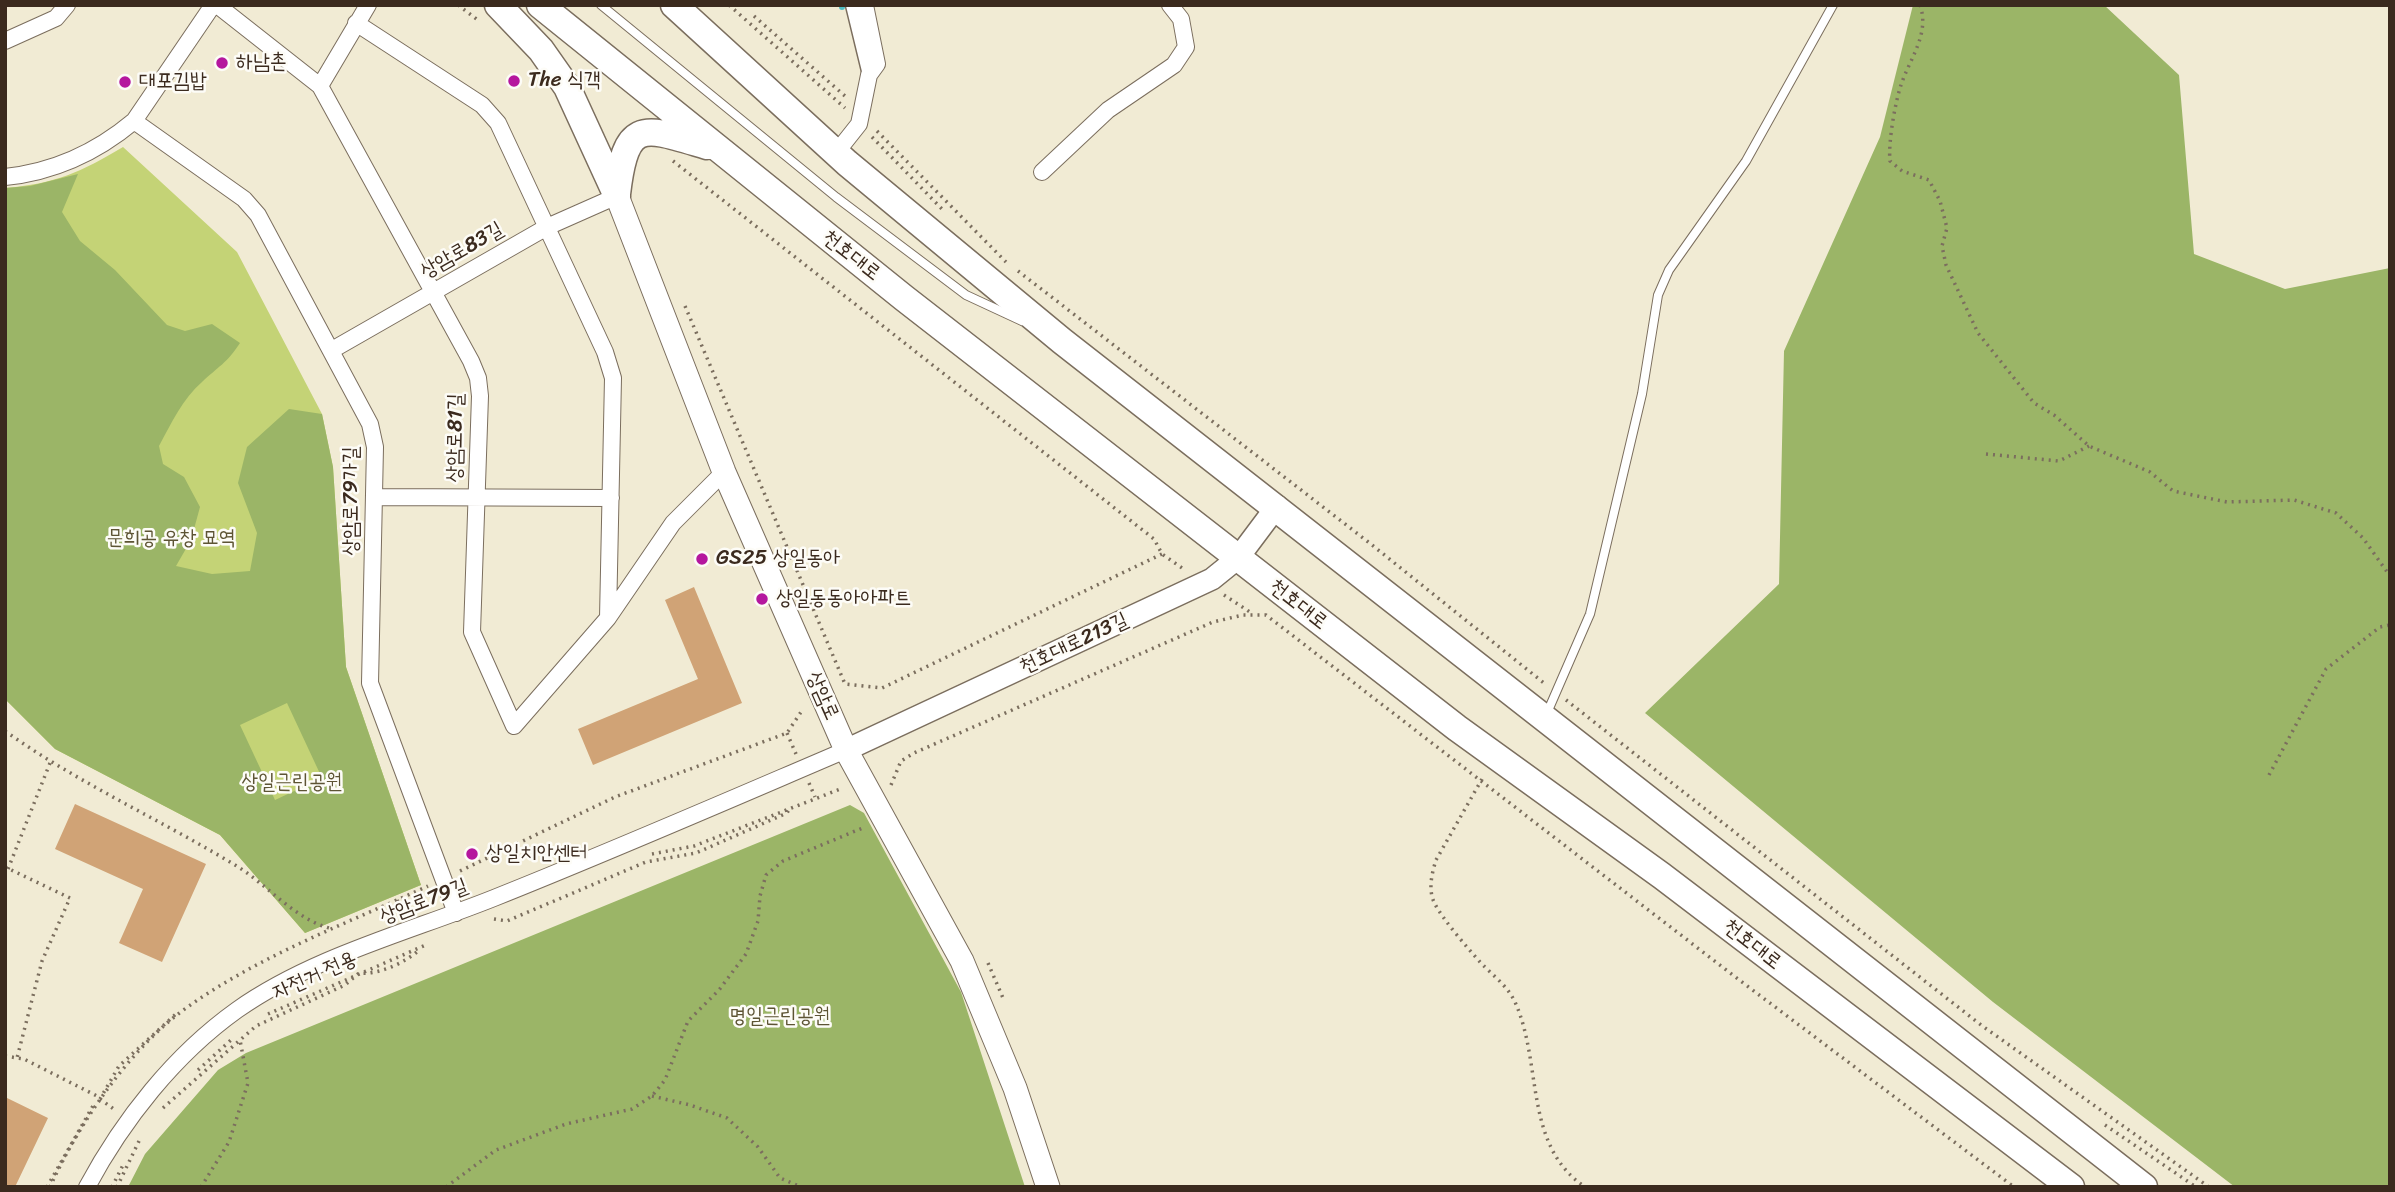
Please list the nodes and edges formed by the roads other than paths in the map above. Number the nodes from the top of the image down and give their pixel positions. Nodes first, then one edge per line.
1 (67, 5) edge
2 (215, 5) edge
3 (368, 5) edge
4 (498, 5) edge
5 (540, 5) edge
6 (551, 5) edge
7 (601, 5) edge
8 (674, 5) edge
9 (852, 5) edge
10 (865, 5) edge
11 (1170, 5) edge
12 (1833, 5) edge
13 (356, 23) junction
14 (5, 41) edge
15 (606, 58) junction
16 (869, 75) junction
17 (320, 86) junction
18 (134, 121) junction
19 (718, 149) junction
20 (836, 153) junction
21 (1042, 172) dead end
22 (5, 177) edge
23 (617, 196) junction
24 (547, 227) junction
25 (433, 292) junction
26 (1062, 341) junction
27 (332, 350) junction
28 (724, 472) junction
29 (374, 497) junction
30 (476, 497) junction
31 (611, 498) junction
32 (1277, 506) junction
33 (1238, 558) junction
34 (608, 618) junction
35 (1545, 718) junction
36 (846, 751) junction
37 (456, 913) junction
38 (87, 1187) edge
39 (1048, 1187) edge
40 (2071, 1187) edge
41 (2144, 1187) edge

1 - 14 street
2 - 17 street, 상암로81길
2 - 18 street
3 - 13 street
4 - 23 main road
5 - 15 main road, 천호대로
6 - 15 lane
7 - 26 lane
8 - 20 main road
9 - 16 street
10 - 16 street
11 - 21 street
12 - 35 lane
13 - 17 street
13 - 24 street
15 - 19 main road, 천호대로
16 - 20 street
17 - 25 street, 상암로81길
18 - 22 street
18 - 27 street, 상암로79가길
19 - 23 main road
19 - 33 main road, 천호대로
20 - 26 main road
23 - 24 street, 상암로83길
23 - 28 main road, 상암로
24 - 25 street, 상암로83길
24 - 31 street
25 - 27 street, 상암로83길
25 - 30 street, 상암로81길
26 - 32 main road
27 - 29 street, 상암로79가길
28 - 34 street, 상암로81길
28 - 36 main road, 상암로
29 - 30 street
29 - 37 street, 상암로79가길
30 - 31 street
30 - 34 street, 상암로81길
31 - 34 street
32 - 33 street, 천호대로213길
32 - 35 main road
33 - 36 street, 천호대로213길
33 - 40 main road, 천호대로
35 - 41 main road
36 - 37 street, 상암로79길
36 - 39 main road, 상암로
37 - 38 street, 상암로79길

